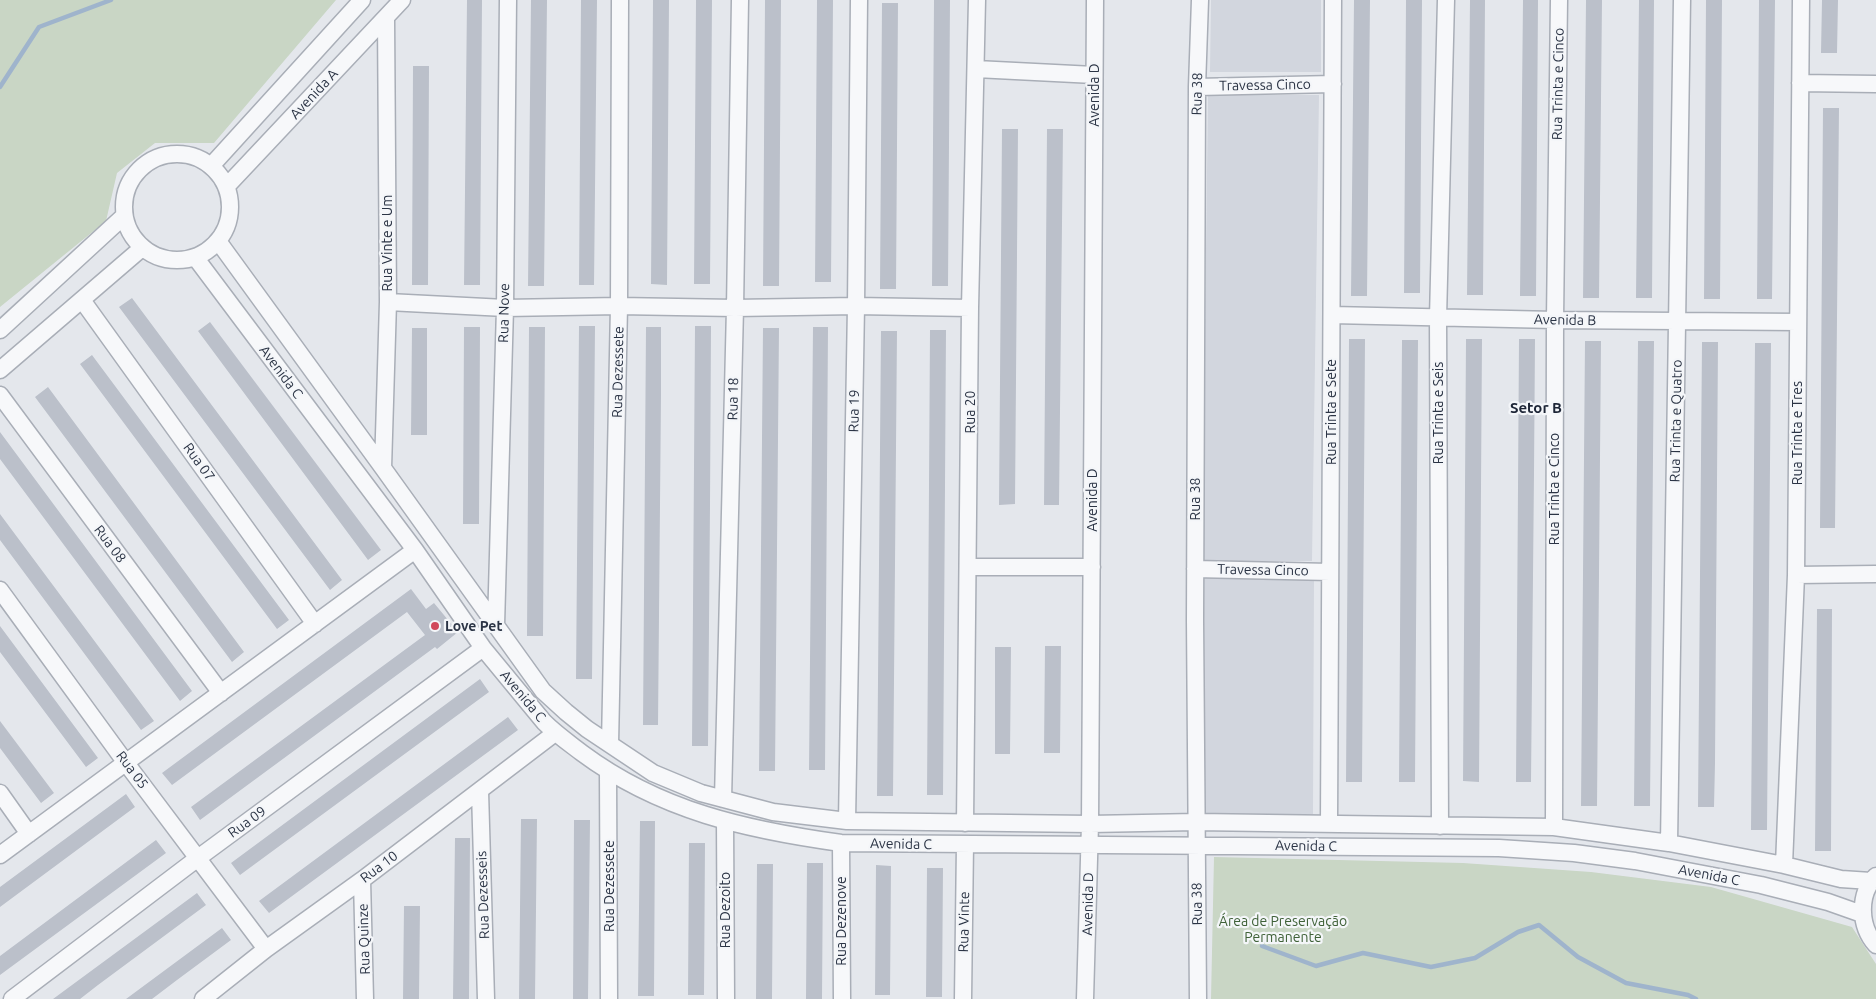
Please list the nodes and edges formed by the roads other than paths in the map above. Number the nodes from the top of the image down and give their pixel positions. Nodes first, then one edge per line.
1 (362, 0) edge
2 (402, 0) edge
3 (508, 0) edge
4 (620, 0) edge
5 (740, 0) edge
6 (859, 0) edge
7 (976, 0) edge
8 (1095, 0) edge
9 (1200, 0) edge
10 (1333, 0) edge
11 (1446, 0) edge
12 (1559, 0) edge
13 (1682, 0) edge
14 (1801, 0) edge
15 (386, 18) junction
16 (976, 69) junction
17 (1094, 75) junction
18 (1800, 83) junction
19 (1333, 84) junction
20 (1876, 84) edge
21 (1197, 87) junction
22 (211, 166) junction
23 (226, 187) junction
24 (124, 216) junction
25 (218, 241) junction
26 (142, 248) junction
27 (195, 257) junction
28 (82, 300) junction
29 (388, 302) junction
30 (619, 306) junction
31 (856, 306) junction
32 (505, 308) junction
33 (735, 308) junction
34 (970, 308) junction
35 (1332, 315) junction
36 (1438, 318) junction
37 (1555, 320) junction
38 (1678, 322) junction
39 (1798, 322) junction
40 (0, 330) edge
41 (0, 370) edge
42 (0, 395) edge
43 (384, 468) junction
44 (415, 550) junction
45 (968, 567) junction
46 (1092, 567) junction
47 (1195, 569) junction
48 (1330, 572) junction
49 (1876, 574) edge
50 (1796, 575) junction
51 (0, 590) edge
52 (315, 624) junction
53 (496, 626) junction
54 (483, 648) junction
55 (221, 693) junction
56 (555, 733) junction
57 (610, 744) junction
58 (126, 763) junction
59 (608, 773) junction
60 (480, 791) junction
61 (0, 793) edge
62 (723, 799) junction
63 (724, 821) junction
64 (847, 821) junction
65 (1196, 822) junction
66 (965, 823) junction
67 (1090, 824) junction
68 (1329, 824) junction
69 (1440, 826) junction
70 (1554, 828) junction
71 (29, 834) junction
72 (841, 843) junction
73 (1669, 843) junction
74 (966, 844) junction
75 (1196, 845) junction
76 (1089, 846) junction
77 (0, 855) edge
78 (198, 858) junction
79 (1784, 865) junction
80 (1873, 878) edge
81 (362, 880) junction
82 (1862, 914) junction
83 (1876, 945) edge
84 (266, 949) junction
85 (12, 999) edge
86 (203, 999) edge
87 (365, 999) edge
88 (486, 999) edge
89 (609, 999) edge
90 (726, 999) edge
91 (842, 999) edge
92 (963, 999) edge
93 (1085, 999) edge
94 (1198, 999) edge

1 - 22 street, Avenida A
2 - 15 street, Avenida A
3 - 32 street, Rua Nove
4 - 30 street, Rua Dezessete
5 - 33 street, Rua 18
6 - 31 street, Rua 19
7 - 16 street, Rua 20
8 - 17 street, Avenida D
9 - 21 street, Rua 38
10 - 19 street, Rua Trinta e Sete
11 - 36 street, Rua Trinta e Seis
12 - 37 street, Rua Trinta e Cinco
13 - 38 street, Rua Trinta e Quatro
14 - 18 street, Rua Trinta e Tres
15 - 23 street, Avenida A
15 - 29 street, Rua Vinte e Um
16 - 17 street
16 - 34 street, Rua 20
17 - 46 street, Avenida D
18 - 20 street
18 - 39 street, Rua Trinta e Tres
19 - 21 street, Travessa Cinco
19 - 35 street, Rua Trinta e Sete
21 - 47 street, Rua 38
22 - 23 street
22 - 24 street
23 - 25 street
24 - 26 street
24 - 40 street
25 - 27 street
25 - 43 street, Avenida C
26 - 27 street
26 - 28 street
27 - 44 street, Avenida C
28 - 41 street
28 - 52 street, Rua 07
29 - 32 street
29 - 43 street, Rua Vinte e Um
30 - 32 street
30 - 33 street
30 - 57 street, Rua Dezessete
31 - 33 street
31 - 34 street
31 - 64 street, Rua 19
32 - 53 street, Rua Nove
33 - 62 street, Rua 18
34 - 45 street, Rua 20
35 - 36 street, Avenida B
35 - 48 street, Rua Trinta e Sete
36 - 37 street, Avenida B
36 - 69 street, Rua Trinta e Seis
37 - 38 street, Avenida B
37 - 70 street, Rua Trinta e Cinco
38 - 39 street, Avenida B
38 - 73 street, Rua Trinta e Quatro
39 - 50 street, Rua Trinta e Tres
42 - 55 street, Rua 08
43 - 53 street, Avenida C
44 - 52 street
44 - 54 street, Avenida C
45 - 46 street
45 - 66 street, Rua 20
46 - 67 street, Avenida D
47 - 48 street, Travessa Cinco
47 - 65 street, Rua 38
48 - 68 street, Rua Trinta e Sete
49 - 50 street
50 - 79 street, Rua Trinta e Tres
51 - 58 street, Rua 05
52 - 55 street
53 - 57 street, Avenida C
54 - 56 street, Avenida C
54 - 78 street, Rua 09
55 - 58 street
56 - 59 street, Avenida C
56 - 60 street, Rua 10
57 - 62 street, Avenida C
58 - 71 street
58 - 78 street, Rua 05
59 - 63 street, Avenida C
59 - 89 street, Rua Dezessete
60 - 81 street, Rua 10
60 - 88 street, Rua Dezesseis
61 - 71 street
62 - 64 street, Avenida C
63 - 72 street, Avenida C
63 - 90 street, Rua Dezoito
64 - 66 street, Avenida C
65 - 67 street, Avenida C
65 - 68 street, Avenida C
65 - 75 street, Rua 38
66 - 67 street, Avenida C
67 - 76 street, Avenida D
68 - 69 street, Avenida C
69 - 70 street, Avenida C
70 - 73 street, Avenida C
71 - 77 street
72 - 74 street, Avenida C
72 - 91 street, Rua Dezenove
73 - 79 street, Avenida C
74 - 76 street, Avenida C
74 - 92 street, Rua Vinte
75 - 76 street, Avenida C
75 - 82 street, Avenida C
75 - 94 street, Rua 38
76 - 93 street, Avenida D
78 - 84 street, Rua 05
78 - 85 street, Rua 09
79 - 80 street, Avenida C
80 - 82 street, Avenida C
81 - 84 street, Rua 10
81 - 87 street, Rua Quinze
82 - 83 street
84 - 86 street, Rua 10

